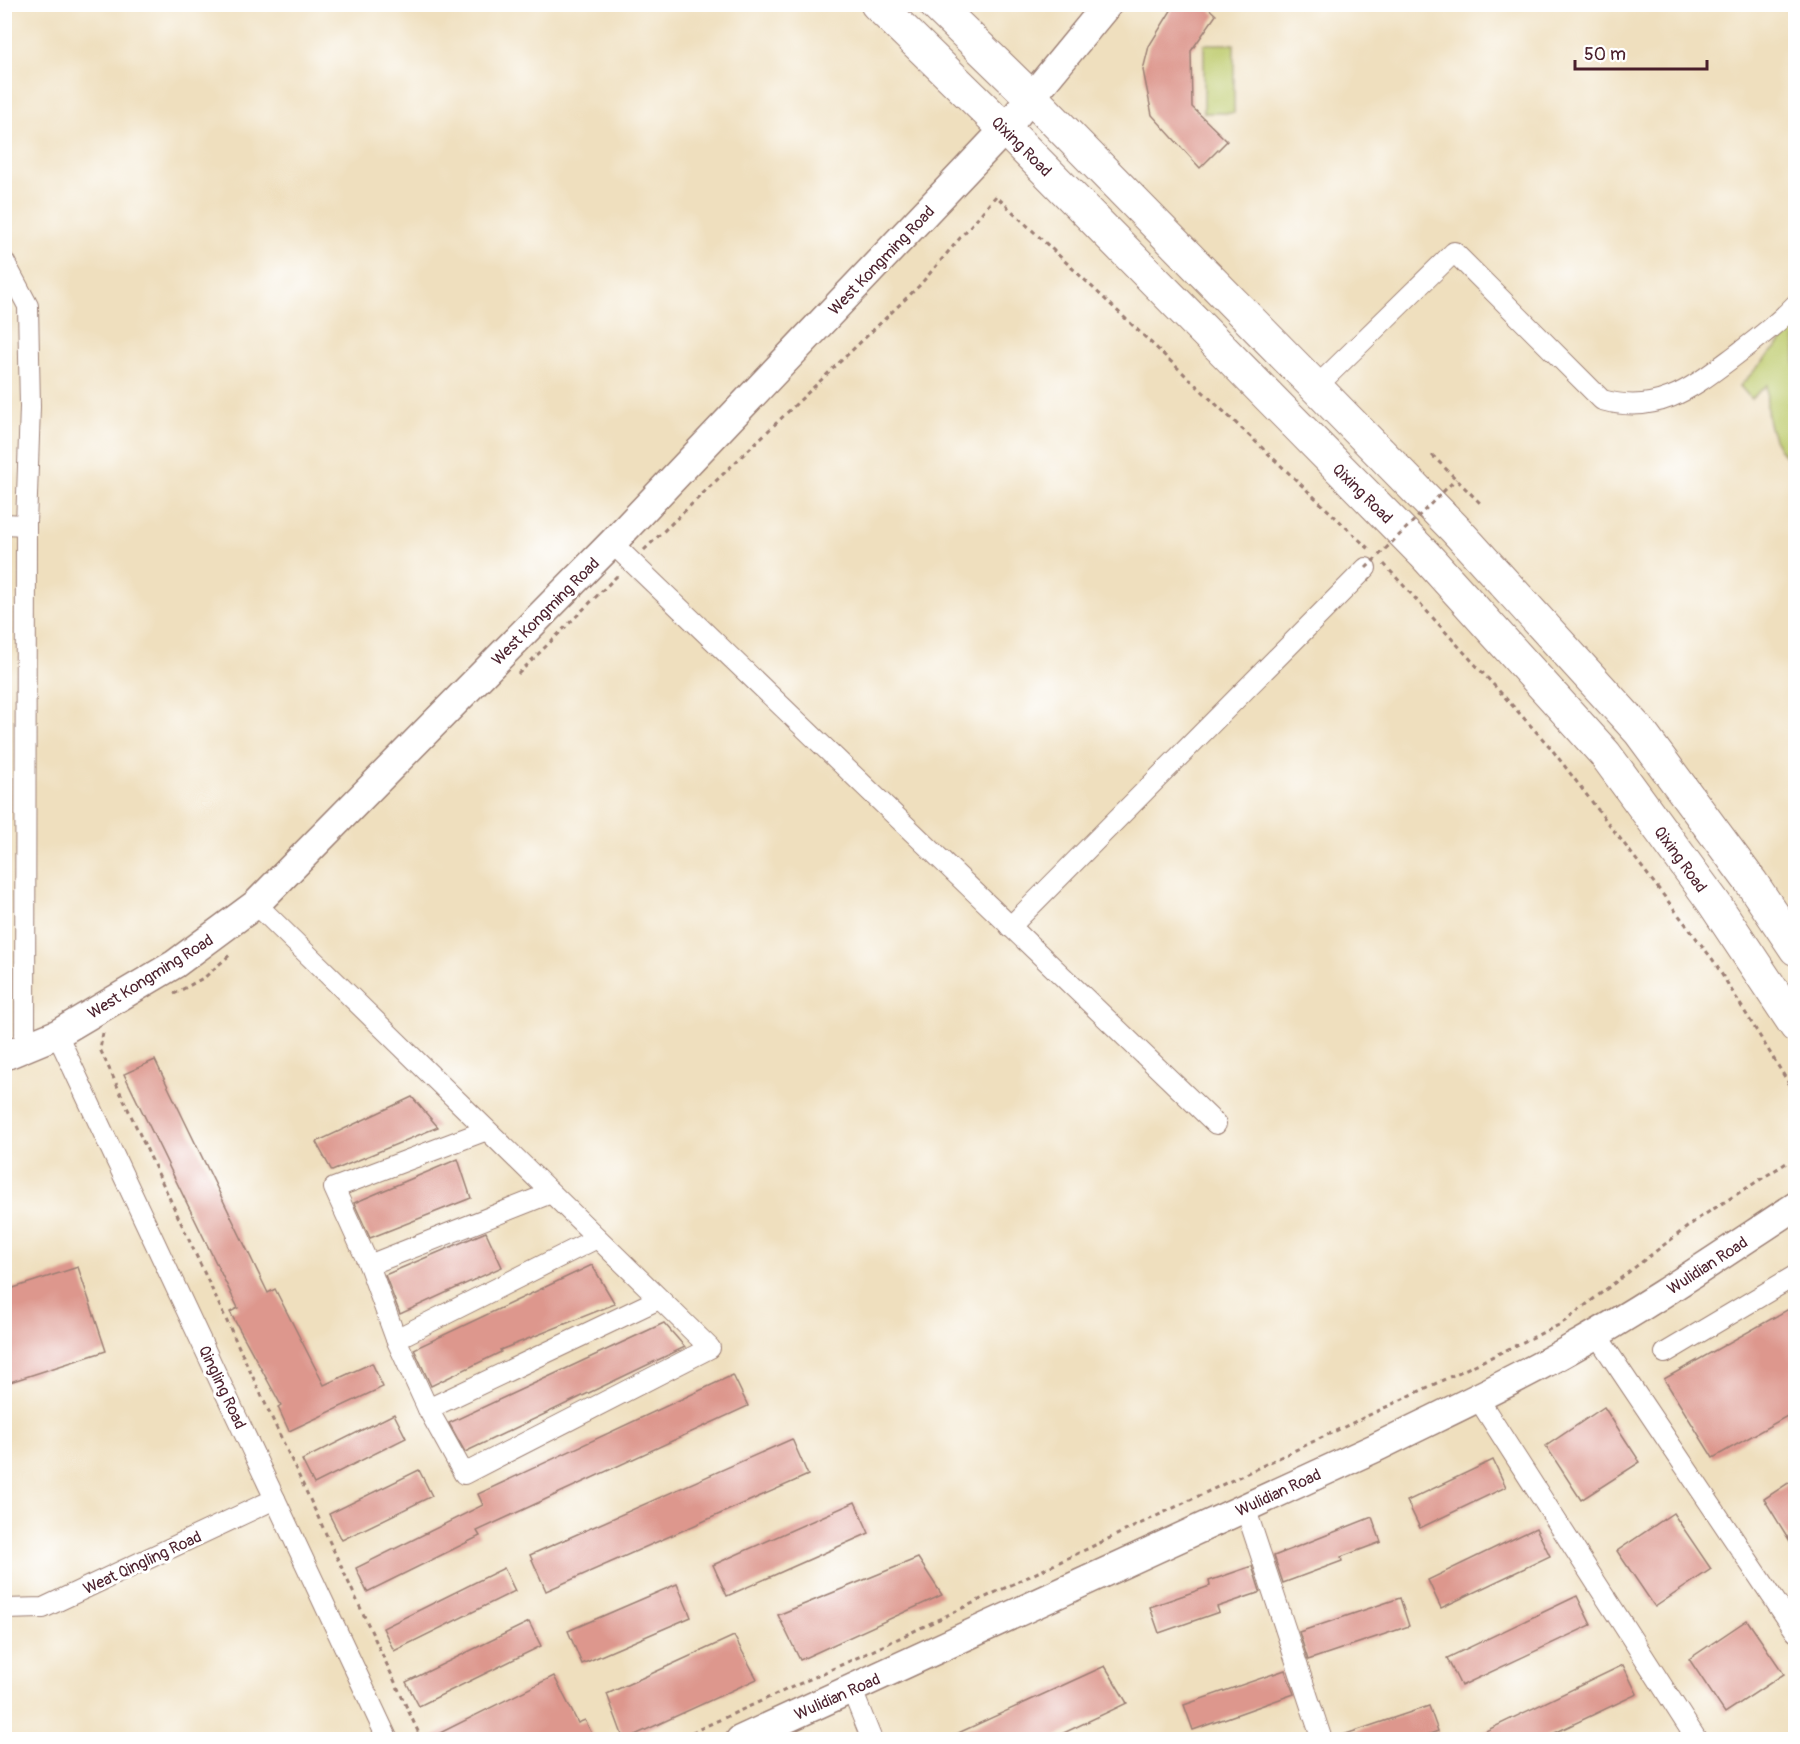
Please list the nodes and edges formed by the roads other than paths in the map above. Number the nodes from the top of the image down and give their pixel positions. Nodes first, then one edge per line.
1 (877, 4) edge
2 (934, 4) edge
3 (1108, 4) edge
4 (1033, 99) junction
5 (1005, 129) junction
6 (4, 261) edge
7 (1796, 304) edge
8 (1316, 387) junction
9 (4, 524) edge
10 (26, 525) junction
11 (622, 553) junction
12 (1371, 563) road end
13 (256, 904) junction
14 (1010, 927) junction
15 (1796, 949) edge
16 (1796, 1026) edge
17 (57, 1034) junction
18 (15, 1053) edge
19 (1215, 1124) dead end
20 (486, 1130) junction
21 (551, 1192) junction
22 (1796, 1206) edge
23 (597, 1238) junction
24 (369, 1265) junction
25 (1796, 1275) edge
26 (659, 1299) junction
27 (1596, 1334) junction
28 (396, 1339) junction
29 (1665, 1353) dead end
30 (1478, 1397) junction
31 (428, 1409) junction
32 (275, 1499) junction
33 (1245, 1507) junction
34 (4, 1609) edge
35 (1796, 1632) edge
36 (852, 1690) junction
37 (388, 1740) edge
38 (740, 1740) edge
39 (872, 1740) edge
40 (1322, 1740) edge
41 (1697, 1740) edge

1 - 5 highway, Qixing Road
2 - 4 highway
3 - 4 main road, West Kongming Road
4 - 5 main road, West Kongming Road
4 - 8 highway
5 - 11 main road, West Kongming Road
5 - 16 highway, Qixing Road
6 - 10 street
7 - 8 street
8 - 15 highway
9 - 10 street
10 - 18 street
11 - 13 main road, West Kongming Road
11 - 14 street
12 - 14 street
13 - 17 main road, West Kongming Road
13 - 20 street
14 - 19 street
17 - 18 main road, West Kongming Road
17 - 32 street, Qingling Road
20 - 21 street
20 - 24 street
21 - 23 street
21 - 24 street
22 - 27 main road, Wulidian Road
23 - 26 street
23 - 28 street
24 - 28 street
25 - 29 street
26 - 31 street
26 - 31 street
27 - 30 main road, Wulidian Road
27 - 35 street
28 - 31 street
30 - 33 main road, Wulidian Road
30 - 41 street
32 - 34 street, Weat Qingling Road
32 - 37 street, Qingling Road
33 - 36 main road, Wulidian Road
33 - 40 street
36 - 38 main road, Wulidian Road
36 - 39 street

